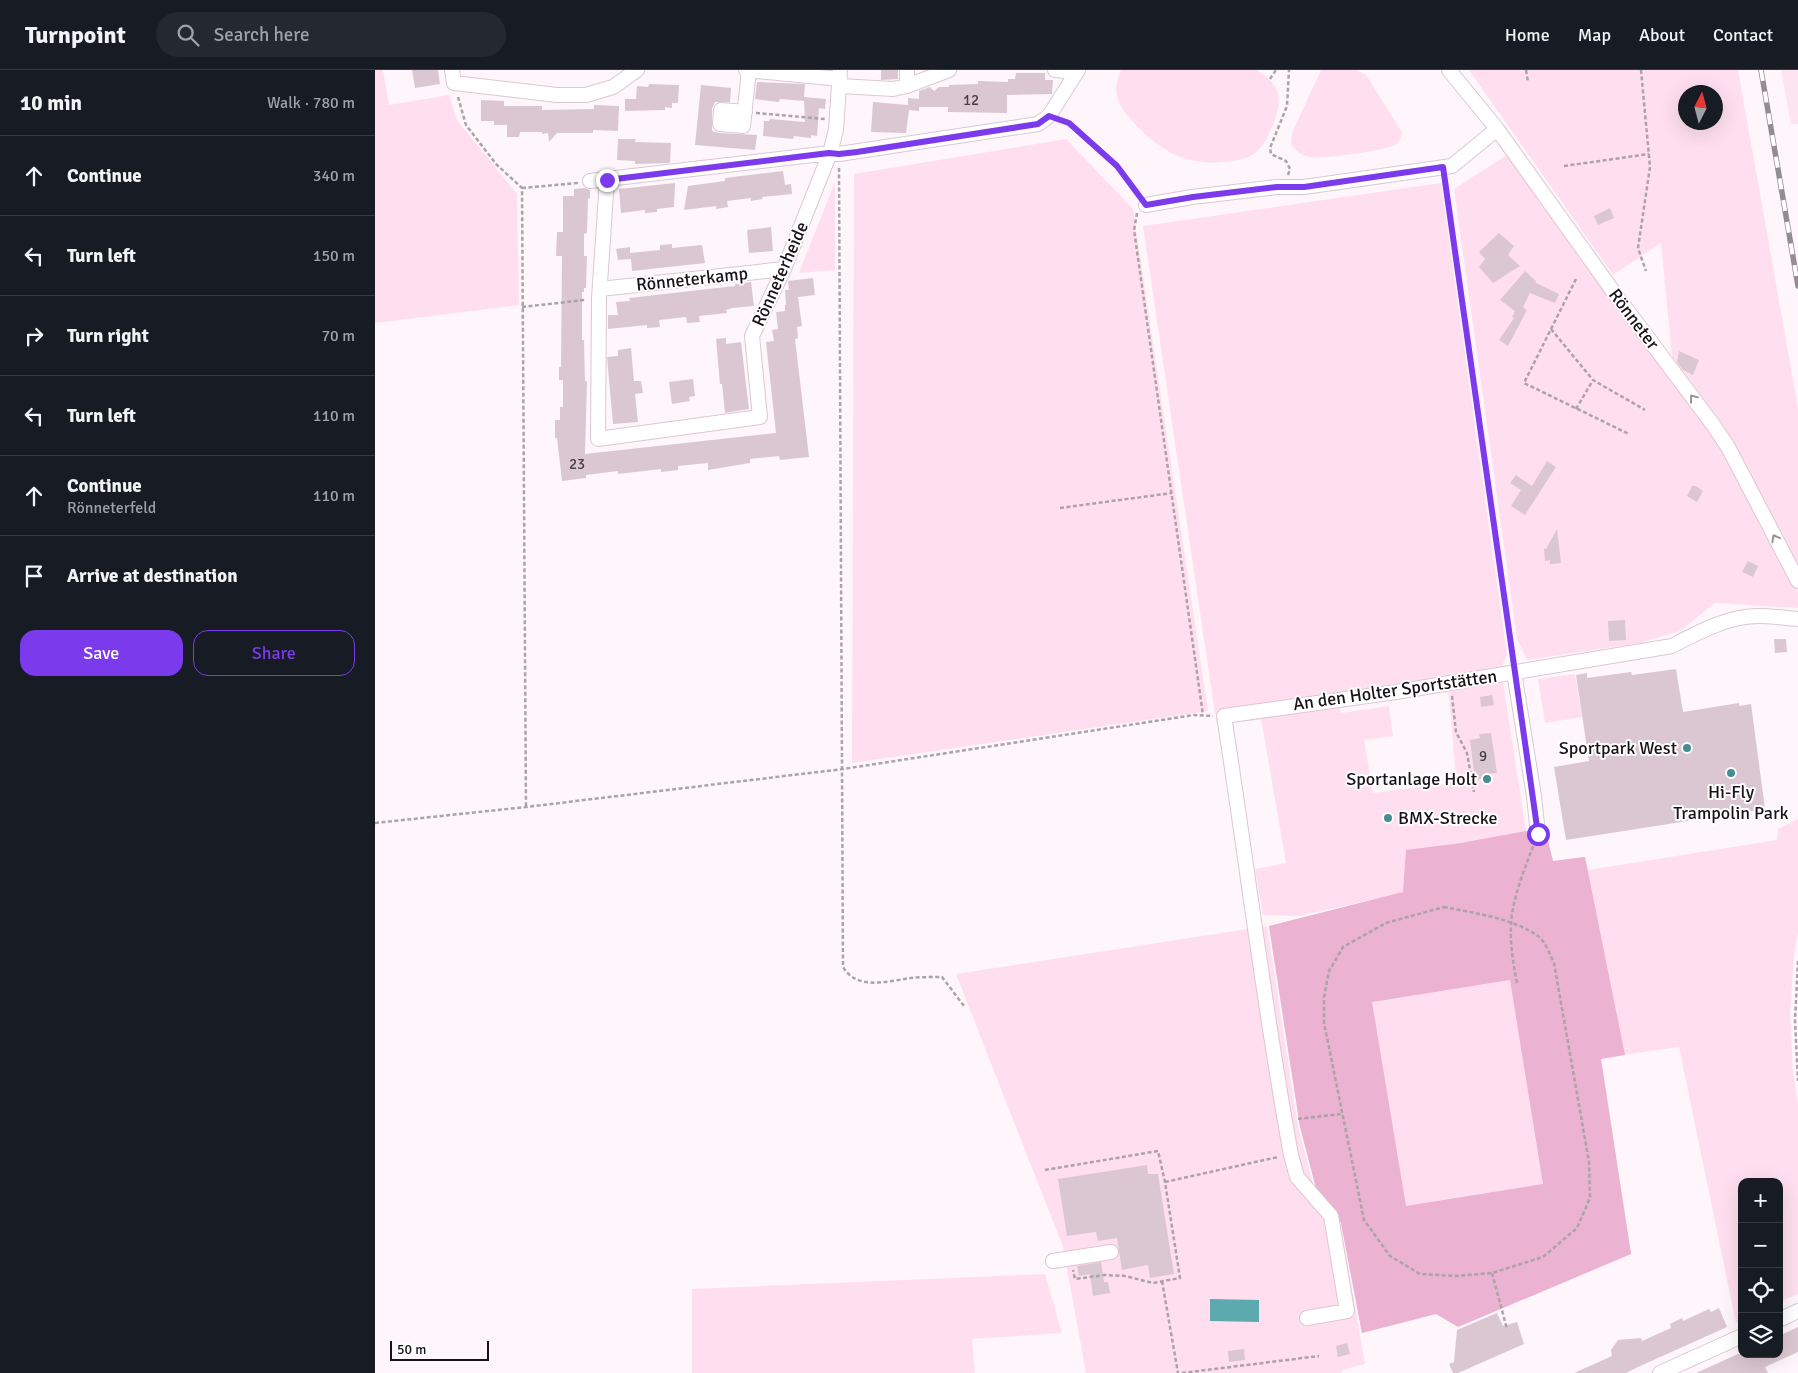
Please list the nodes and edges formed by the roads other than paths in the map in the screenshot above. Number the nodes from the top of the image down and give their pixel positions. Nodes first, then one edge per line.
1 (637, 70) edge
2 (747, 70) edge
3 (907, 70) edge
4 (949, 70) edge
5 (1055, 70) edge
6 (1449, 70) edge
7 (1078, 71) edge
8 (453, 77) edge
9 (840, 78) edge
10 (907, 86) junction
11 (745, 112) road end
12 (1497, 129) junction
13 (834, 154) junction
14 (607, 180) junction
15 (590, 181) road end
16 (1146, 205) road end
17 (784, 269) junction
18 (600, 294) junction
19 (1798, 581) edge
20 (1798, 619) edge
21 (1514, 672) junction
22 (1538, 834) road end
23 (1111, 1252) dead end
24 (1053, 1261) dead end
25 (1798, 1311) edge
26 (1307, 1318) dead end
27 (1783, 1318) edge
28 (1738, 1338) edge
29 (1660, 1373) edge

1 - 8 street
2 - 9 street
2 - 11 street
3 - 10 street
4 - 10 street
5 - 7 street
6 - 12 street, Rönneter
7 - 13 street
9 - 10 street
9 - 13 street, Rönneterheide
12 - 16 street
19 -> 12 street, Rönneter
13 - 14 street
13 - 17 street, Rönneterheide
14 - 15 street
14 - 18 street
17 - 18 street, Rönneterkamp
17 - 18 street, Rönneterheide
20 - 21 street, An den Holter Sportstätten
21 - 22 street
21 - 26 street, An den Holter Sportstätten
23 - 24 street
25 - 27 street
28 - 29 street

